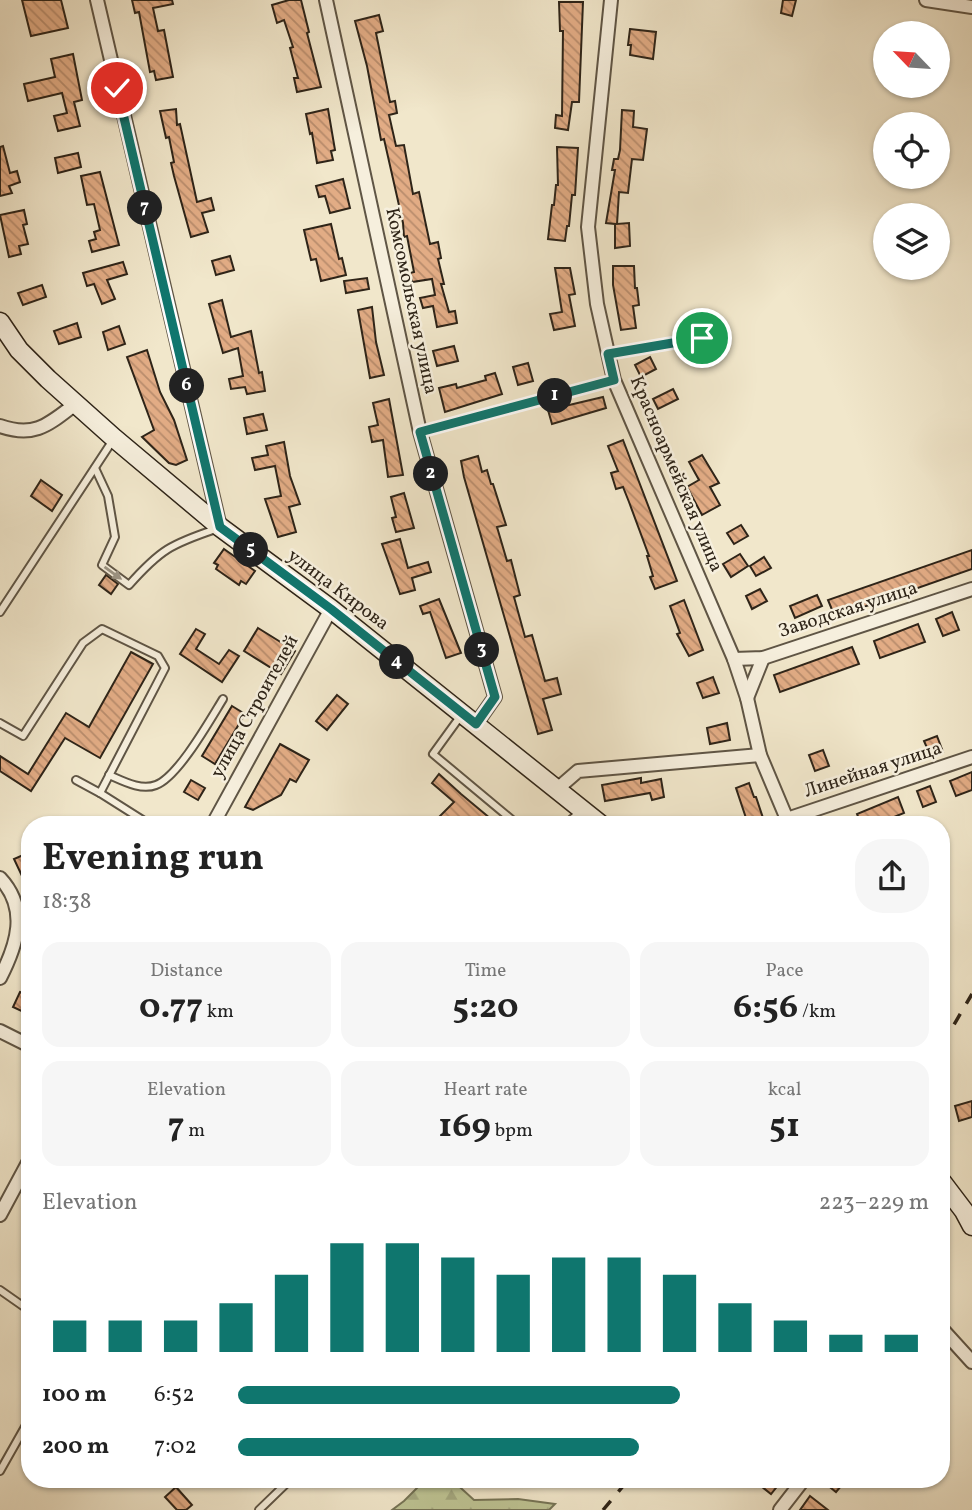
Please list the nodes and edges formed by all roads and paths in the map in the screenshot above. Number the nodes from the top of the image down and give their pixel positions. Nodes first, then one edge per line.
1 (97, 0) edge
2 (326, 0) edge
3 (611, 0) edge
4 (926, 0) edge
5 (972, 7) edge
6 (0, 322) edge
7 (702, 338) dead end
8 (608, 354) junction
9 (614, 380) junction
10 (74, 405) junction
11 (0, 426) edge
12 (420, 432) junction
13 (114, 439) junction
14 (95, 468) junction
15 (220, 527) junction
16 (972, 589) edge
17 (331, 609) junction
18 (0, 612) edge
19 (763, 658) junction
20 (734, 659) junction
21 (747, 698) junction
22 (223, 699) dead end
23 (469, 719) junction
24 (0, 723) edge
25 (760, 755) junction
26 (972, 757) edge
27 (109, 775) junction
28 (76, 780) dead end
29 (556, 790) junction
30 (100, 793) junction
31 (582, 810) junction
32 (136, 816) edge
33 (217, 816) edge
34 (507, 816) edge
35 (575, 816) edge
36 (590, 816) edge
37 (785, 816) edge
38 (805, 816) edge
39 (0, 878) edge
40 (0, 978) edge
41 (0, 1031) edge
42 (21, 1042) edge
43 (21, 1174) edge
44 (950, 1193) edge
45 (2, 1207) edge
46 (972, 1226) edge
47 (0, 1290) edge
48 (21, 1305) edge
49 (950, 1338) edge
50 (972, 1362) edge
51 (21, 1434) edge
52 (0, 1471) edge
53 (282, 1488) edge
54 (797, 1488) edge
55 (259, 1510) edge
56 (780, 1510) edge

1 - 15 street
2 - 12 street, Комсомольская улица
3 - 8 street, Красноармейская улица
4 - 5 street
6 - 10 main road, улица Кирова
7 - 8 lane
8 - 9 street, Красноармейская улица
9 - 12 lane
9 - 20 street, Красноармейская улица
10 - 11 street
10 - 13 main road, улица Кирова
12 - 23 street, Комсомольская улица
13 - 14 lane
13 - 15 main road, улица Кирова
14 -> 15 lane
14 - 18 lane
15 - 17 main road, улица Кирова
16 - 19 street, Заводская улица
17 - 23 main road, улица Кирова
17 - 33 street, улица Строителей
19 - 20 street, Заводская улица
19 - 21 street
20 - 21 street, Красноармейская улица
21 - 25 street, Красноармейская улица
22 - 27 lane
23 - 29 main road, улица Кирова
23 - 34 lane
24 - 27 lane
25 - 29 street
25 - 37 street, Красноармейская улица
26 - 38 street, Линейная улица
27 - 30 lane
28 - 30 lane
29 - 31 main road, улица Кирова
30 - 32 lane
31 - 35 lane
31 - 36 main road, улица Кирова
39 - 40 street
41 - 42 street
43 - 45 street
44 - 46 main road
47 - 48 lane
49 - 50 street
51 - 52 lane
53 - 55 lane
54 - 56 street

